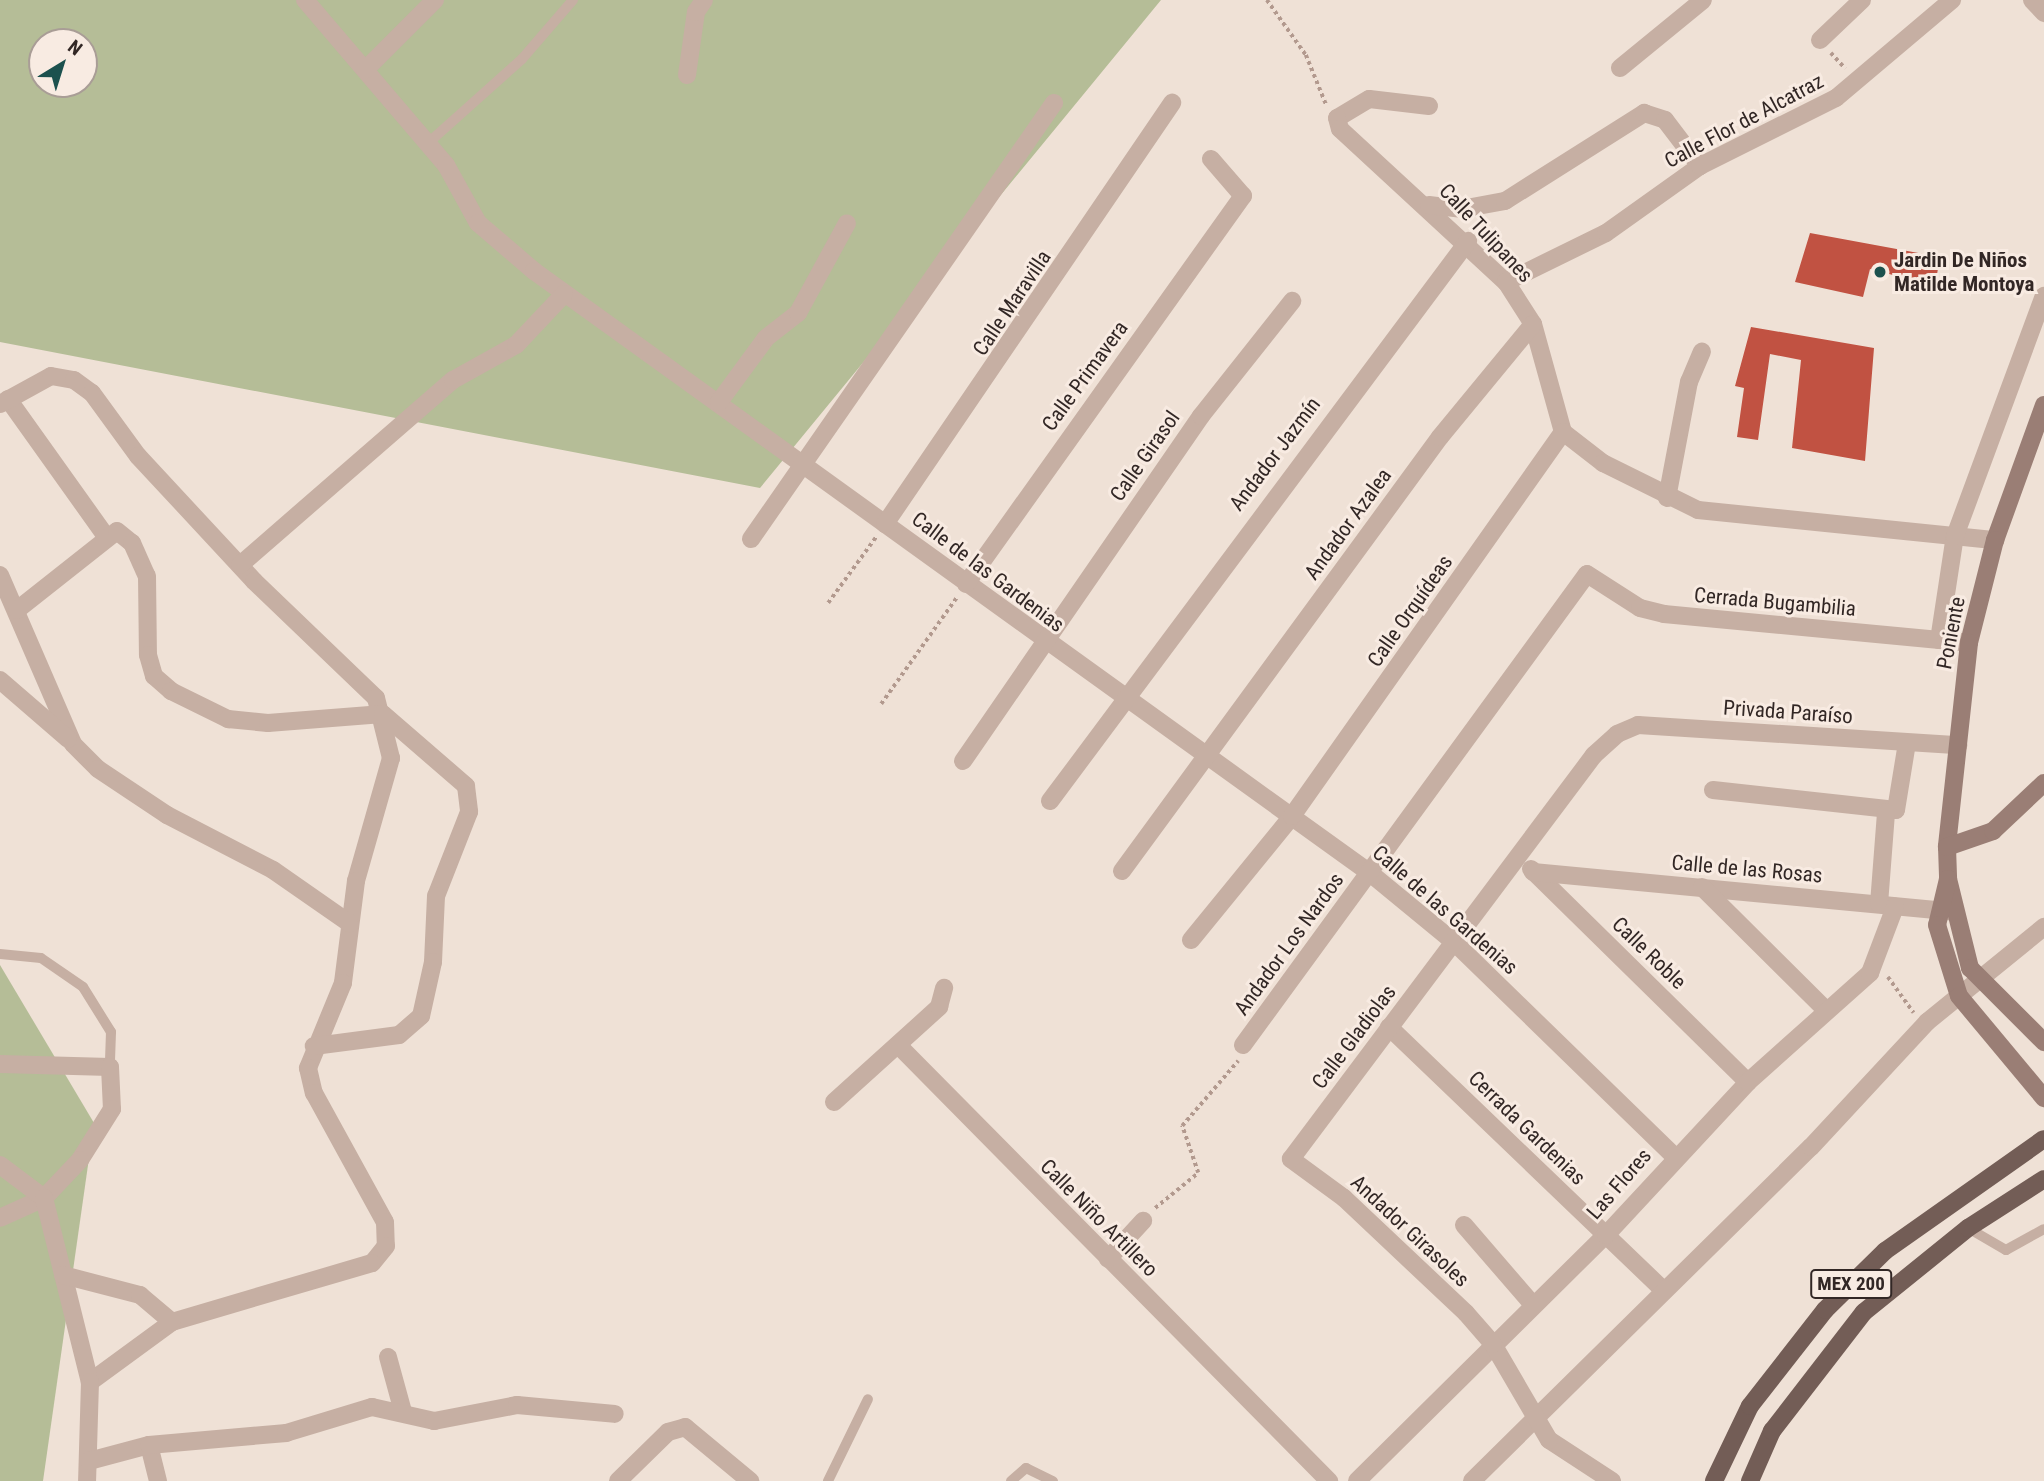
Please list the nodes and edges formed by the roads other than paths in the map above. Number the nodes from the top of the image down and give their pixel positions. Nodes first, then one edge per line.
1 (305, 0) edge
2 (435, 0) edge
3 (573, 0) edge
4 (704, 0) edge
5 (1703, 0) edge
6 (1863, 0) edge
7 (1952, 0) edge
8 (2032, 0) edge
9 (2044, 13) edge
10 (1820, 40) road end
11 (1620, 68) dead end
12 (365, 70) junction
13 (687, 75) dead end
14 (1054, 103) dead end
15 (1172, 103) dead end
16 (1429, 106) dead end
17 (427, 144) junction
18 (1211, 159) dead end
19 (1700, 166) junction
20 (1429, 205) junction
21 (847, 223) dead end
22 (1468, 241) junction
23 (1506, 282) junction
24 (564, 294) junction
25 (2044, 296) edge
26 (1292, 302) dead end
27 (1533, 324) junction
28 (1702, 352) dead end
29 (4, 401) edge
30 (719, 402) junction
31 (2044, 405) edge
32 (1563, 432) junction
33 (806, 464) junction
34 (1667, 498) junction
35 (885, 524) junction
36 (105, 535) junction
37 (1955, 536) junction
38 (751, 539) dead end
39 (1994, 540) junction
40 (240, 565) junction
41 (1587, 574) joint
42 (0, 575) edge
43 (966, 584) junction
44 (17, 610) junction
45 (1939, 640) junction
46 (1043, 642) junction
47 (1969, 643) junction
48 (0, 680) edge
49 (1124, 699) junction
50 (383, 714) junction
51 (1617, 734) joint
52 (1907, 743) junction
53 (73, 744) junction
54 (1958, 745) junction
55 (1207, 756) junction
56 (962, 761) dead end
57 (2044, 783) edge
58 (1713, 790) dead end
59 (1050, 801) dead end
60 (1891, 811) junction
61 (1292, 816) junction
62 (1947, 848) junction
63 (1518, 857) junction
64 (1122, 871) dead end
65 (1533, 872) junction
66 (1370, 873) junction
67 (1948, 879) junction
68 (1702, 887) junction
69 (1887, 906) junction
70 (1938, 911) junction
71 (1958, 912) junction
72 (349, 923) junction
73 (2044, 927) edge
74 (1191, 940) dead end
75 (1454, 942) junction
76 (0, 954) edge
77 (1979, 982) junction
78 (944, 988) dead end
79 (1959, 996) junction
80 (1825, 1009) junction
81 (1389, 1027) junction
82 (2044, 1042) edge
83 (1243, 1045) road end
84 (314, 1046) junction
85 (899, 1046) junction
86 (0, 1064) edge
87 (110, 1067) junction
88 (1748, 1083) junction
89 (2044, 1098) edge
90 (834, 1102) dead end
91 (2044, 1139) edge
92 (1674, 1156) junction
93 (1291, 1159) joint
94 (0, 1165) edge
95 (2044, 1179) edge
96 (44, 1198) junction
97 (0, 1218) edge
98 (1143, 1221) road end
99 (1464, 1224) dead end
100 (1968, 1228) junction
101 (2044, 1229) edge
102 (1606, 1235) junction
103 (1108, 1259) junction
104 (64, 1275) junction
105 (1664, 1291) junction
106 (1533, 1305) junction
107 (172, 1322) junction
108 (1493, 1344) junction
109 (388, 1357) dead end
110 (90, 1382) junction
111 (868, 1399) dead end
112 (403, 1412) junction
113 (615, 1414) dead end
114 (1535, 1424) junction
115 (149, 1445) junction
116 (89, 1461) junction
117 (87, 1481) edge
118 (158, 1481) edge
119 (618, 1481) edge
120 (750, 1481) edge
121 (828, 1481) edge
122 (1011, 1481) edge
123 (1053, 1481) edge
124 (1329, 1481) edge
125 (1357, 1481) edge
126 (1472, 1481) edge
127 (1612, 1481) edge
128 (1714, 1481) edge
129 (1749, 1481) edge

1 - 12 street, Calle de las Gardenias
2 - 12 street
3 - 17 lane
4 - 13 street
5 - 11 street
6 - 10 street
7 - 19 street, Calle Flor de Alcatraz
8 - 9 street
12 - 17 street, Calle de las Gardenias
14 - 33 street
15 - 35 street, Calle Maravilla
16 - 20 street, Calle Tulipanes
17 - 24 street, Calle de las Gardenias
18 - 43 street, Calle Primavera
19 - 20 street
19 - 23 street, Calle Flor de Alcatraz
20 - 22 street, Calle Tulipanes
21 - 30 street
22 - 23 street, Calle Tulipanes
22 - 49 street, Andador Jazmín
23 - 27 street, Calle Tulipanes
24 - 30 street, Calle de las Gardenias
24 - 40 street
25 - 37 street
26 - 46 street, Calle Girasol
27 - 32 street, Calle Tulipanes
27 - 55 street, Andador Azalea
28 - 34 street
29 - 36 street
29 - 40 street
30 - 33 street, Calle de las Gardenias
31 - 39 street, Poniente
32 - 34 street
32 - 61 street, Calle Orquídeas
33 - 35 street, Calle de las Gardenias
33 - 38 street
34 - 37 street
35 - 43 street, Calle de las Gardenias
36 - 44 street
36 - 50 street
37 - 39 street
37 - 45 street
39 - 47 street, Poniente
40 - 50 street
41 - 45 street, Cerrada Bugambilia
41 - 66 street, Andador Los Nardos
42 - 44 street
43 - 46 street, Calle de las Gardenias
44 - 53 street
45 - 47 street, Cerrada Bugambilia
46 - 49 street, Calle de las Gardenias
46 - 56 street, Calle Girasol
47 - 54 street, Poniente
48 - 53 street
49 - 55 street, Calle de las Gardenias
49 - 59 street, Andador Jazmín
50 - 72 street
50 - 84 street
51 - 52 street, Privada Paraíso
51 - 63 street, Calle Gladiolas
52 - 54 street, Privada Paraíso
52 - 60 street
53 - 72 street
54 - 62 street, Poniente
55 - 61 street, Calle de las Gardenias
55 - 64 street, Andador Azalea
57 - 62 street
58 - 60 street
60 - 69 street
61 - 66 street, Calle de las Gardenias
61 - 74 street, Calle Orquídeas
62 - 67 street, Poniente
63 - 65 street, Calle Roble
63 - 75 street, Calle Gladiolas
65 - 68 street, Calle de las Rosas
65 - 88 street, Calle Roble
66 - 75 street, Calle de las Gardenias
66 - 83 street, Andador Los Nardos
67 - 70 street, Poniente
67 - 71 street, Poniente
68 - 69 street, Calle de las Rosas
68 - 80 street
69 - 70 street, Calle de las Rosas
69 - 80 street, Las Flores
70 - 71 street, Calle de las Rosas
70 - 79 street
71 - 77 street, Poniente
72 - 84 street
73 - 77 street
75 - 81 street, Calle Gladiolas
75 - 92 street, Calle de las Gardenias
76 - 87 lane
77 - 79 street
77 - 82 street
78 - 85 street
79 - 89 street
79 - 105 street
80 - 88 street, Las Flores
81 - 93 street, Calle Gladiolas
81 - 102 street, Cerrada Gardenias
84 - 107 street
85 - 90 street
85 - 103 street, Calle Niño Artillero
86 - 87 street
87 - 96 street
88 - 92 street, Las Flores
91 - 128 main road, MEX 200
92 - 102 street, Las Flores
93 - 108 street, Andador Girasoles
94 - 96 street
95 - 100 main road, MEX 200
96 - 97 street
96 - 104 street
98 - 103 street
99 - 106 street
100 - 101 lane
100 - 129 main road, MEX 200
102 - 105 street, Cerrada Gardenias
102 - 106 street, Las Flores
103 - 124 street, Calle Niño Artillero
104 - 107 street
104 - 110 street
105 - 114 street
106 - 108 street, Las Flores
107 - 110 street
108 - 114 street
108 - 125 street, Las Flores
109 - 112 street
110 - 116 street
111 - 121 lane
112 - 113 street
112 - 115 street
114 - 126 street
114 - 127 street
115 - 116 street
115 - 118 street
116 - 117 street
119 - 120 street
122 - 123 lane

